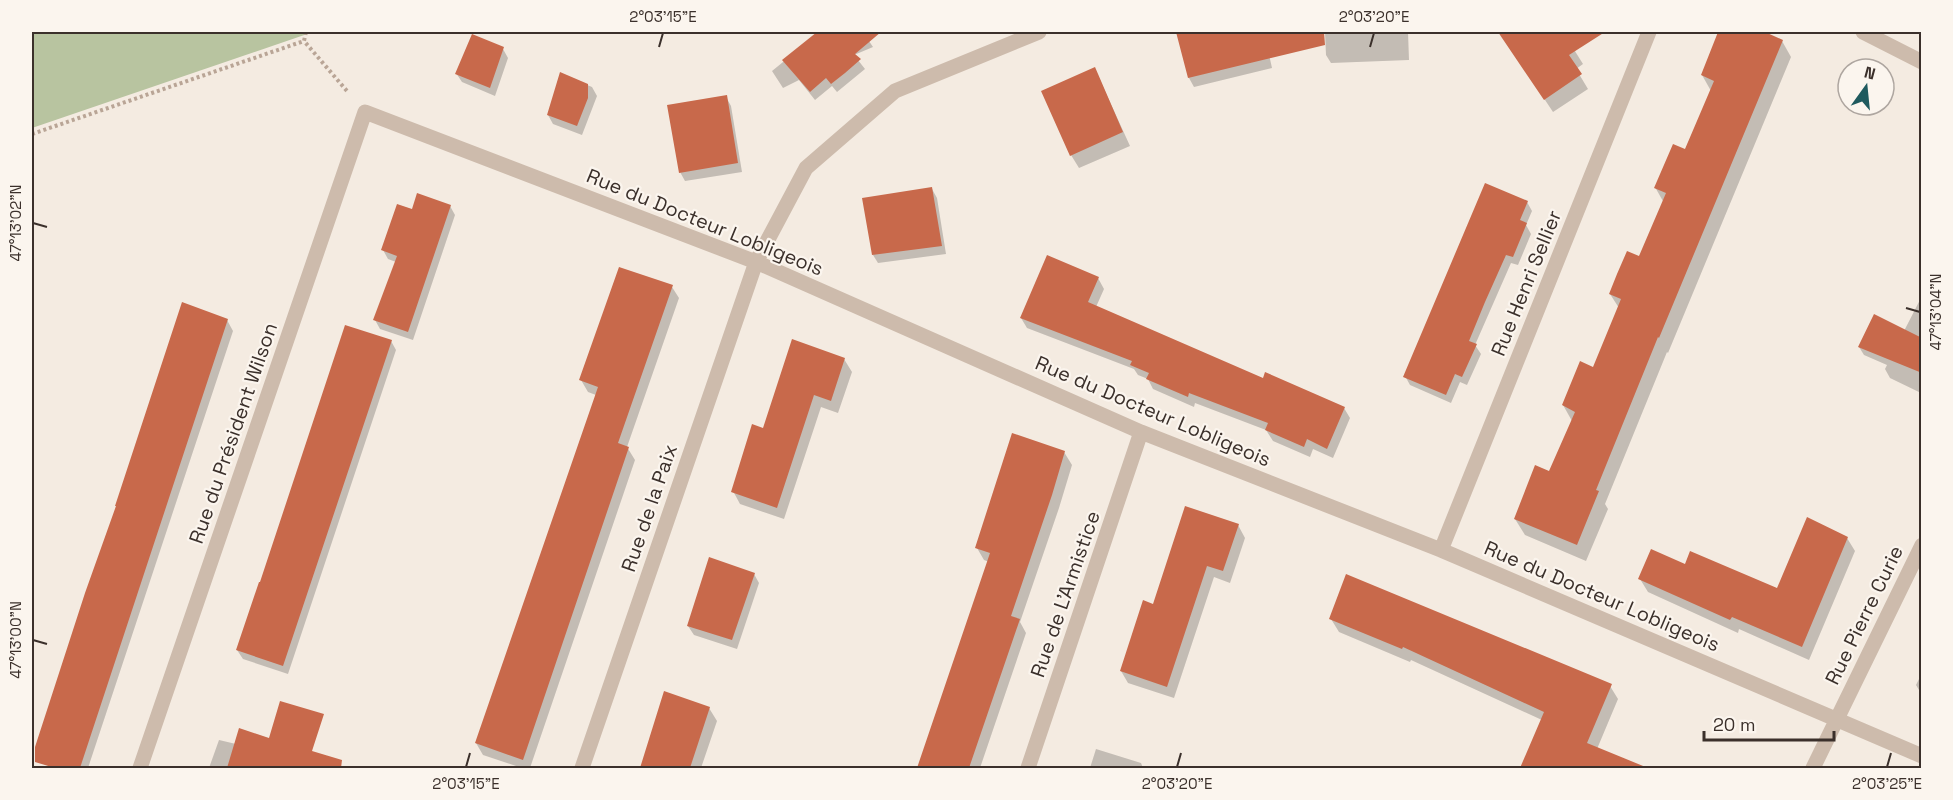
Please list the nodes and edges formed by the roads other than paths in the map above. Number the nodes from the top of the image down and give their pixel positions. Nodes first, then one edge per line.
1 (1039, 32) edge
2 (1649, 32) edge
3 (1863, 32) edge
4 (1922, 62) edge
5 (365, 112) joint
6 (756, 262) junction
7 (1141, 432) junction
8 (1922, 545) edge
9 (1441, 550) junction
10 (1836, 719) junction
11 (1922, 756) edge
12 (140, 768) edge
13 (582, 768) edge
14 (1028, 768) edge
15 (1813, 768) edge

1 - 6 street
2 - 9 street, Rue Henri Sellier
3 - 4 street
5 - 6 street, Rue du Docteur Lobligeois
5 - 12 street, Rue du Président Wilson
6 - 7 street, Rue du Docteur Lobligeois
6 - 13 street, Rue de la Paix
7 - 9 street, Rue du Docteur Lobligeois
7 - 14 street, Rue de L'Armistice
8 - 10 street, Rue Pierre Curie
9 - 10 street, Rue du Docteur Lobligeois
10 - 11 street, Rue du Docteur Lobligeois
10 - 15 street, Rue Pierre Curie

